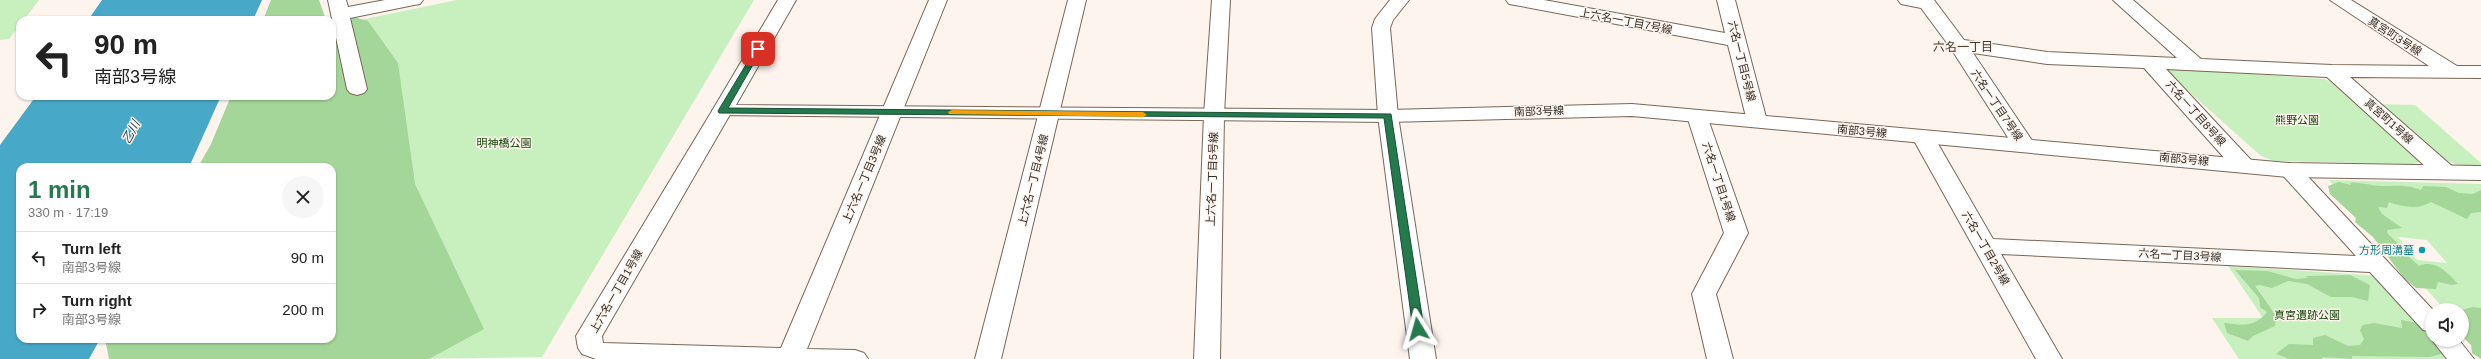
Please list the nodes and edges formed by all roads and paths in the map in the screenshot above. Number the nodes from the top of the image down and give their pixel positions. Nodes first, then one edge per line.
1 (414, 0) edge
2 (787, 0) edge
3 (938, 0) edge
4 (1077, 0) edge
5 (1221, 0) edge
6 (1400, 0) edge
7 (1515, 0) edge
8 (1726, 0) edge
9 (1906, 0) edge
10 (2122, 0) edge
11 (2340, 0) edge
12 (1928, 1) edge
13 (339, 7) edge
14 (1736, 41) junction
15 (1958, 45) junction
16 (2149, 62) junction
17 (2196, 65) junction
18 (2332, 71) junction
19 (2451, 71) junction
20 (2481, 72) edge
21 (357, 90) dead end
22 (722, 111) junction
23 (892, 111) junction
24 (1049, 114) junction
25 (1214, 115) junction
26 (1388, 116) junction
27 (1697, 116) junction
28 (1757, 121) junction
29 (1923, 137) junction
30 (2024, 145) junction
31 (2243, 165) junction
32 (2289, 170) junction
33 (2446, 172) junction
34 (2481, 173) edge
35 (1985, 246) junction
36 (2376, 265) junction
37 (2425, 317) edge
38 (2451, 347) edge
39 (790, 358) junction
40 (855, 359) edge
41 (988, 359) edge
42 (1207, 359) edge
43 (1423, 359) edge
44 (1720, 359) edge
45 (2049, 359) edge
46 (2461, 359) edge

1 - 13 street
2 - 22 street
3 - 23 street, 上六名一丁目3号線
4 - 24 street, 上六名一丁目4号線
5 - 25 street, 上六名一丁目5号線
6 - 26 street
7 - 14 street, 上六名一丁目7号線
8 - 14 street, 六名一丁目5号線
9 - 12 street
10 - 17 street
11 - 19 street, 真宮町3号線
12 - 15 street, 六名一丁目7号線
13 - 21 street
14 - 28 street, 六名一丁目5号線
15 - 16 street
15 - 30 street, 六名一丁目7号線
16 - 17 street
16 - 31 street, 六名一丁目8号線
17 - 18 street
18 - 19 street
18 - 33 street, 真宮町1号線
19 - 20 street
22 - 23 street, 南部3号線
22 - 39 street, 上六名一丁目1号線
23 - 24 street, 南部3号線
23 - 39 street, 上六名一丁目3号線
24 - 25 street, 南部3号線
24 - 41 street, 上六名一丁目4号線
25 - 26 street, 南部3号線
25 - 42 street, 上六名一丁目5号線
26 - 27 street, 南部3号線
26 - 43 street
27 - 28 street, 南部3号線
27 - 44 street, 六名一丁目1号線
28 - 29 street, 南部3号線
29 - 30 street, 南部3号線
29 - 35 street, 六名一丁目2号線
30 - 31 street, 南部3号線
31 - 32 street, 南部3号線
32 - 33 street, 南部3号線
32 - 36 street
33 - 34 street, 南部3号線
35 - 36 street, 六名一丁目3号線
35 - 45 street, 六名一丁目2号線
36 - 37 street
38 - 46 street
39 - 40 street, 上六名一丁目1号線

